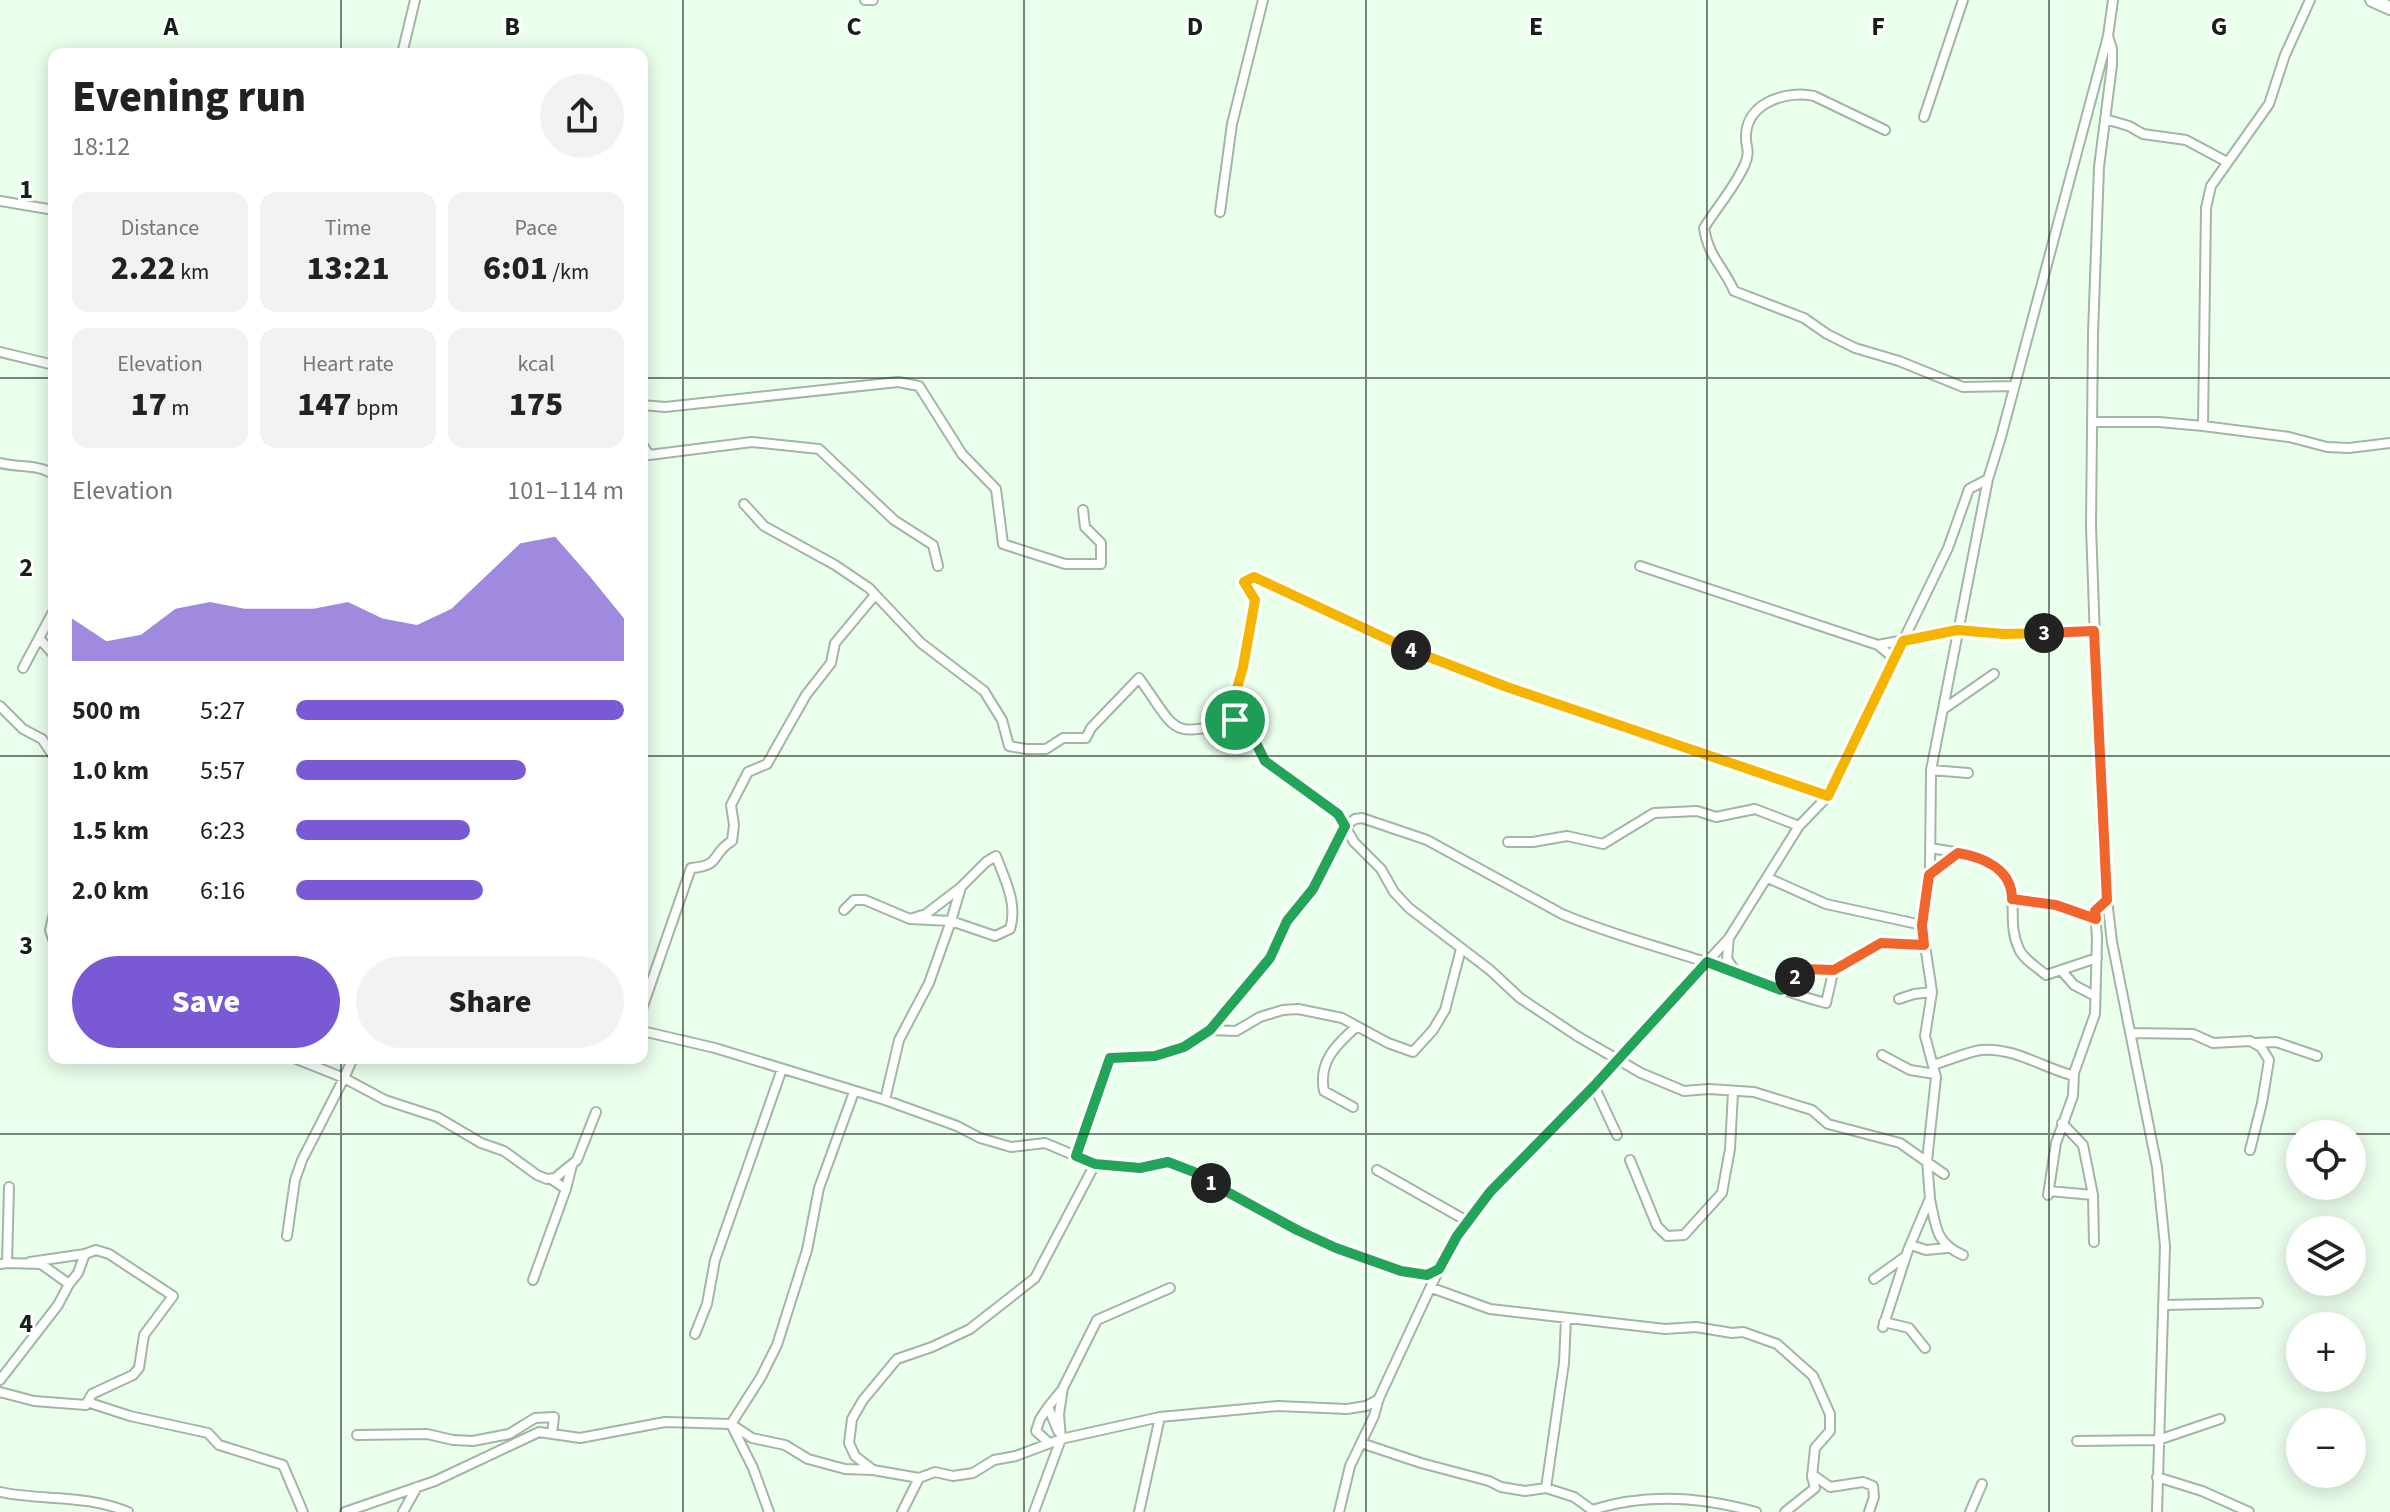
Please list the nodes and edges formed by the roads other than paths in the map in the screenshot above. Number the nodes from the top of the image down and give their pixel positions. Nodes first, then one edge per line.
1 (415, 0) edge
2 (865, 0) edge
3 (873, 0) edge
4 (1263, 0) edge
5 (1963, 0) edge
6 (2113, 0) edge
7 (2310, 0) edge
8 (2372, 0) edge
9 (2390, 8) edge
10 (2108, 36) junction
11 (403, 48) edge
12 (1924, 117) dead end
13 (2105, 119) junction
14 (1885, 130) dead end
15 (2227, 162) junction
16 (0, 201) edge
17 (48, 209) edge
18 (1220, 212) dead end
19 (0, 352) edge
20 (48, 364) edge
21 (2014, 386) junction
22 (648, 406) edge
23 (2092, 422) junction
24 (2203, 426) junction
25 (2390, 443) edge
26 (648, 453) edge
27 (0, 463) edge
28 (48, 470) edge
29 (1988, 479) junction
30 (744, 504) dead end
31 (1083, 510) dead end
32 (938, 566) dead end
33 (1640, 566) dead end
34 (875, 595) junction
35 (48, 621) edge
36 (1957, 630) junction
37 (2094, 631) junction
38 (39, 638) junction
39 (1903, 641) junction
40 (1878, 645) junction
41 (48, 648) edge
42 (1895, 659) junction
43 (23, 668) dead end
44 (1994, 674) dead end
45 (0, 706) edge
46 (1944, 709) junction
47 (1235, 720) junction
48 (48, 748) edge
49 (1931, 770) junction
50 (1968, 773) dead end
51 (1828, 796) junction
52 (1345, 826) junction
53 (1799, 826) junction
54 (1508, 842) dead end
55 (1930, 848) junction
56 (1958, 853) junction
57 (1929, 875) junction
58 (1768, 878) junction
59 (961, 887) junction
60 (2012, 899) junction
61 (2107, 900) junction
62 (844, 910) dead end
63 (910, 919) junction
64 (2096, 919) junction
65 (951, 921) junction
66 (1922, 925) junction
67 (1729, 938) junction
68 (1924, 945) junction
69 (1461, 949) junction
70 (2097, 958) junction
71 (1707, 962) junction
72 (1834, 970) junction
73 (2061, 970) junction
74 (1739, 976) junction
75 (1781, 990) junction
76 (648, 992) edge
77 (1932, 992) junction
78 (2095, 996) junction
79 (1899, 999) dead end
80 (1356, 1027) junction
81 (1210, 1030) junction
82 (648, 1032) edge
83 (2131, 1033) junction
84 (2254, 1043) junction
85 (1882, 1055) dead end
86 (2317, 1056) dead end
87 (1619, 1058) junction
88 (309, 1064) edge
89 (350, 1064) edge
90 (782, 1069) junction
91 (1934, 1069) junction
92 (2074, 1073) junction
93 (344, 1078) junction
94 (1594, 1086) junction
95 (854, 1092) junction
96 (1733, 1092) junction
97 (885, 1100) junction
98 (1353, 1107) dead end
99 (596, 1112) dead end
100 (2062, 1123) junction
101 (1617, 1135) dead end
102 (2250, 1150) dead end
103 (1076, 1156) junction
104 (1630, 1160) dead end
105 (1927, 1161) junction
106 (572, 1164) junction
107 (1095, 1164) junction
108 (1377, 1170) dead end
109 (1944, 1174) dead end
110 (551, 1178) junction
111 (9, 1187) dead end
112 (566, 1189) junction
113 (2093, 1195) junction
114 (1930, 1198) junction
115 (1467, 1221) junction
116 (287, 1236) dead end
117 (2094, 1242) dead end
118 (1911, 1245) junction
119 (1947, 1248) junction
120 (85, 1254) junction
121 (1963, 1255) dead end
122 (1906, 1256) junction
123 (30, 1262) junction
124 (3, 1264) edge
125 (1439, 1269) junction
126 (1874, 1279) dead end
127 (533, 1280) dead end
128 (69, 1284) junction
129 (1170, 1288) dead end
130 (1432, 1288) junction
131 (2258, 1303) dead end
132 (2163, 1305) junction
133 (1566, 1318) junction
134 (695, 1334) dead end
135 (1925, 1348) dead end
136 (0, 1380) edge
137 (1063, 1388) junction
138 (0, 1392) edge
139 (1379, 1398) junction
140 (87, 1402) junction
141 (1048, 1407) junction
142 (1160, 1417) junction
143 (2220, 1419) dead end
144 (731, 1424) junction
145 (552, 1433) junction
146 (357, 1435) dead end
147 (1061, 1439) junction
148 (2158, 1440) junction
149 (2077, 1441) dead end
150 (1049, 1443) junction
151 (1361, 1443) junction
152 (873, 1470) junction
153 (1812, 1474) junction
154 (2157, 1477) junction
155 (919, 1478) junction
156 (1982, 1484) dead end
157 (417, 1487) junction
158 (1546, 1488) junction
159 (0, 1492) edge
160 (1733, 1509) edge
161 (1592, 1511) edge
162 (128, 1512) edge
163 (303, 1512) edge
164 (345, 1512) edge
165 (403, 1512) edge
166 (769, 1512) edge
167 (902, 1512) edge
168 (1034, 1512) edge
169 (1139, 1512) edge
170 (1339, 1512) edge
171 (1756, 1512) edge
172 (1785, 1512) edge
173 (1869, 1512) edge
174 (1970, 1512) edge
175 (2157, 1512) edge
176 (2249, 1512) edge

1 - 11 street
2 - 3 street
4 - 18 street
5 - 12 street
6 - 10 street
7 - 15 street
8 - 9 street
10 - 13 street
10 - 21 street
13 - 15 street
13 - 23 street
14 - 21 street
15 - 24 street
16 - 17 street
19 - 20 street
21 - 29 street
22 - 31 street
23 - 24 street
23 - 37 street
24 - 25 street
26 - 32 street
27 - 28 street
29 - 36 street
29 - 39 street
30 - 34 street
33 - 40 street
34 - 47 street
34 - 76 street
35 - 38 street
36 - 37 street
36 - 39 street
36 - 46 street
37 - 61 street
38 - 41 street
38 - 43 street
39 - 40 street
39 - 42 street
40 - 42 street
42 - 51 street
44 - 46 street
45 - 48 street
46 - 49 street
47 - 51 street
47 - 52 street
49 - 50 street
49 - 55 street
51 - 53 street
52 - 69 street
52 - 71 street
52 - 81 street
53 - 54 street
53 - 58 street
55 - 56 street
55 - 57 street
56 - 57 street
56 - 60 street
57 - 66 street
58 - 66 street
58 - 67 street
59 - 63 street
59 - 65 street
59 - 65 street
60 - 64 street
60 - 73 street
61 - 64 street
61 - 83 street
62 - 63 street
63 - 65 street
64 - 70 street
65 - 97 street
66 - 68 street
67 - 71 street
67 - 74 street
68 - 72 street
68 - 77 street
69 - 80 street
69 - 87 street
70 - 73 street
70 - 78 street
71 - 74 street
71 - 87 street
72 - 75 street
72 - 75 street
73 - 78 street
74 - 75 street
77 - 79 street
77 - 91 street
78 - 92 street
80 - 81 street
80 - 98 street
81 - 103 street
82 - 90 street
83 - 84 street
83 - 132 street
84 - 86 street
84 - 102 street
85 - 91 street
87 - 94 street
87 - 96 street
88 - 93 street
89 - 93 street
90 - 95 street
90 - 134 street
91 - 92 street
91 - 105 street
92 - 100 street
93 - 110 street
93 - 116 street
94 - 101 street
94 - 115 street
95 - 97 street
95 - 144 street
96 - 104 street
96 - 105 street
97 - 103 street
99 - 106 street
100 - 113 street
100 - 113 street
103 - 107 street
105 - 109 street
105 - 114 street
106 - 110 street
106 - 112 street
107 - 125 street
107 - 152 street
108 - 115 street
110 - 112 street
111 - 124 street
112 - 127 street
113 - 117 street
114 - 118 street
114 - 119 street
115 - 125 street
118 - 119 street
118 - 122 street
119 - 121 street
120 - 123 street
120 - 128 street
120 - 140 street
122 - 126 street
122 - 135 street
123 - 124 street
123 - 128 street
125 - 130 street
128 - 136 street
129 - 137 street
130 - 133 street
130 - 139 street
131 - 132 street
132 - 148 street
133 - 153 street
133 - 158 street
137 - 141 street
137 - 147 street
138 - 140 street
139 - 142 street
139 - 151 street
140 - 163 street
141 - 147 street
141 - 150 street
142 - 147 street
142 - 169 street
143 - 148 street
144 - 145 street
144 - 152 street
144 - 166 street
145 - 146 street
145 - 157 street
147 - 150 street
147 - 168 street
148 - 149 street
148 - 154 street
150 - 155 street
151 - 158 street
151 - 170 street
152 - 155 street
153 - 172 street
153 - 173 street
154 - 175 street
154 - 176 street
155 - 167 street
156 - 174 street
157 - 164 street
157 - 165 street
158 - 161 street
159 - 162 street
160 - 161 street
160 - 171 street

